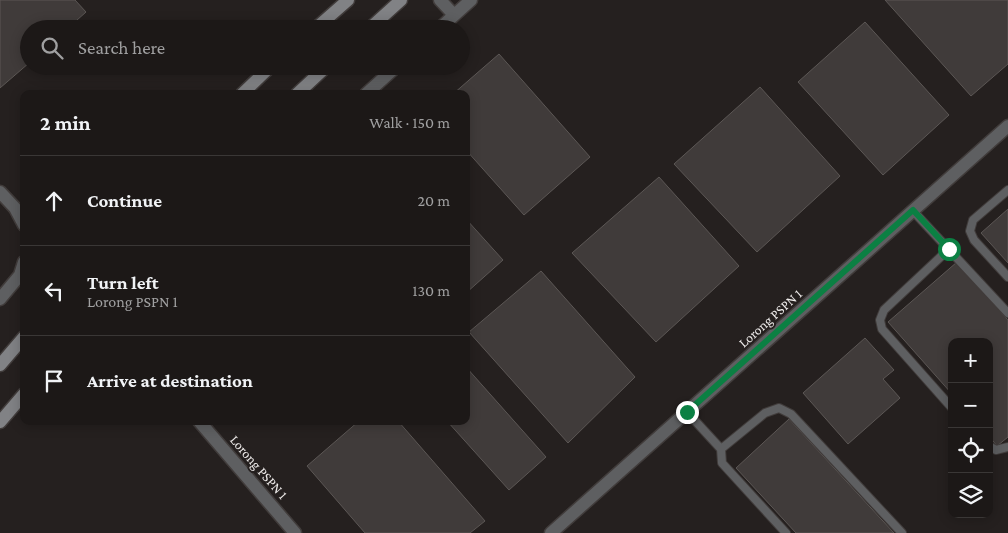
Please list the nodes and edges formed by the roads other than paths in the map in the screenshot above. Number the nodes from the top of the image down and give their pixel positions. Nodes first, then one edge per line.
1 (348, 0) edge
2 (401, 0) edge
3 (440, 0) edge
4 (471, 0) edge
5 (454, 15) junction
6 (325, 20) edge
7 (379, 20) edge
8 (449, 20) edge
9 (262, 75) edge
10 (317, 75) edge
11 (387, 75) edge
12 (246, 90) edge
13 (301, 90) edge
14 (370, 90) edge
15 (1008, 126) edge
16 (1008, 190) edge
17 (0, 192) edge
18 (913, 210) junction
19 (20, 216) edge
20 (949, 249) junction
21 (20, 275) edge
22 (1008, 277) edge
23 (0, 299) edge
24 (1008, 313) edge
25 (20, 342) edge
26 (0, 364) edge
27 (20, 399) edge
28 (948, 403) edge
29 (687, 412) junction
30 (0, 422) edge
31 (202, 425) edge
32 (993, 448) edge
33 (1008, 448) edge
34 (721, 449) junction
35 (295, 533) edge
36 (552, 533) edge
37 (786, 533) edge
38 (902, 533) edge

1 - 6 street
2 - 7 street
3 - 5 street
4 - 5 street
5 - 8 street
9 - 12 street
10 - 13 street
11 - 14 street
15 - 18 street, Lorong PSPN 1
16 - 22 lane
17 - 19 street
18 - 20 lane
18 - 29 street, Lorong PSPN 1
20 - 24 lane
20 - 28 lane
21 - 23 street
25 - 26 street
27 - 30 street
29 - 34 lane
29 - 36 street, Lorong PSPN 1
31 - 35 street, Lorong PSPN 1
32 - 33 lane
34 - 37 lane
34 - 38 lane

